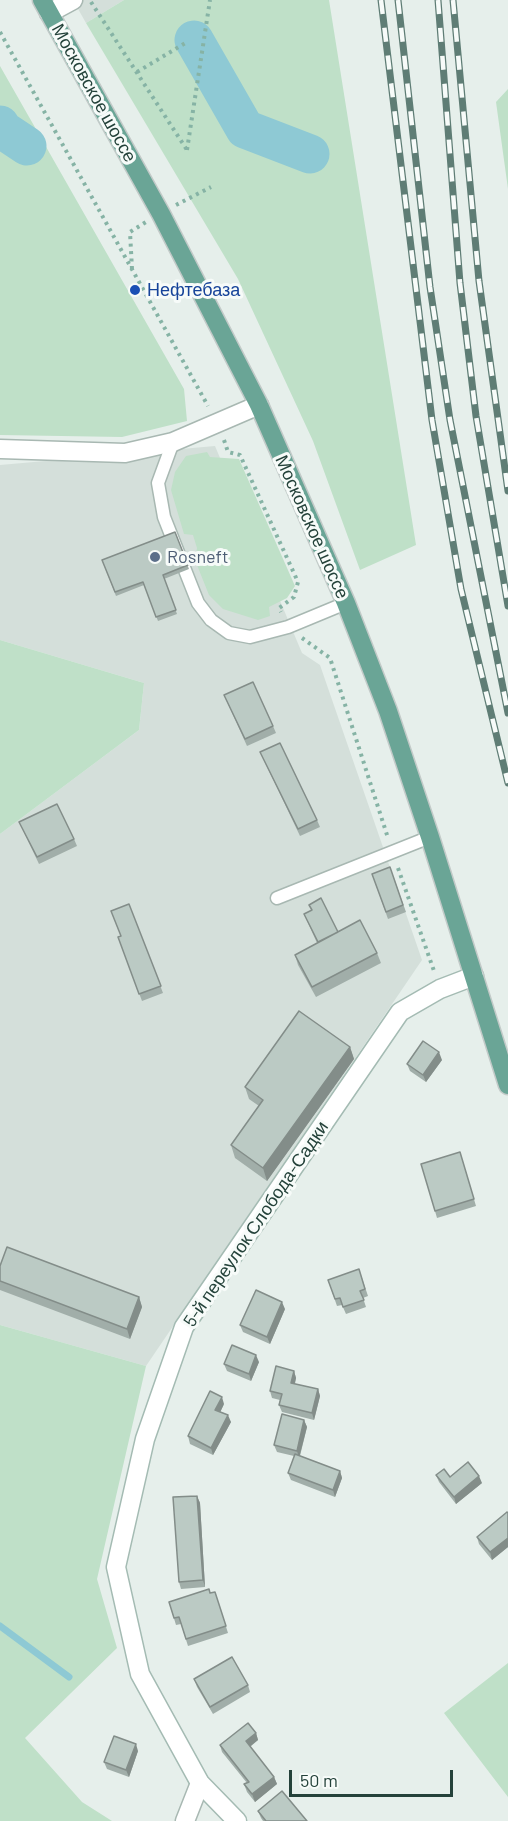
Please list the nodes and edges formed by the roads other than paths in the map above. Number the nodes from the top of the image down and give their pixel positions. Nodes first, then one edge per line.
1 (73, 0) edge
2 (46, 7) edge
3 (259, 405) junction
4 (173, 442) junction
5 (0, 449) edge
6 (346, 603) junction
7 (430, 837) junction
8 (277, 898) dead end
9 (474, 976) junction
10 (508, 1085) edge
11 (200, 1783) junction
12 (185, 1821) edge
13 (237, 1821) edge

1 - 2 street
2 - 3 main road, Московское шоссе
3 - 4 street
3 - 6 main road, Московское шоссе
4 - 5 street
4 - 6 lane
6 - 7 main road, Московское шоссе
7 - 8 lane
7 - 9 main road, Московское шоссе
9 - 10 main road, Московское шоссе
9 - 11 street, 5-й переулок Слобода-Садки
11 - 12 street
11 - 13 street, 5-й переулок Слобода-Садки

